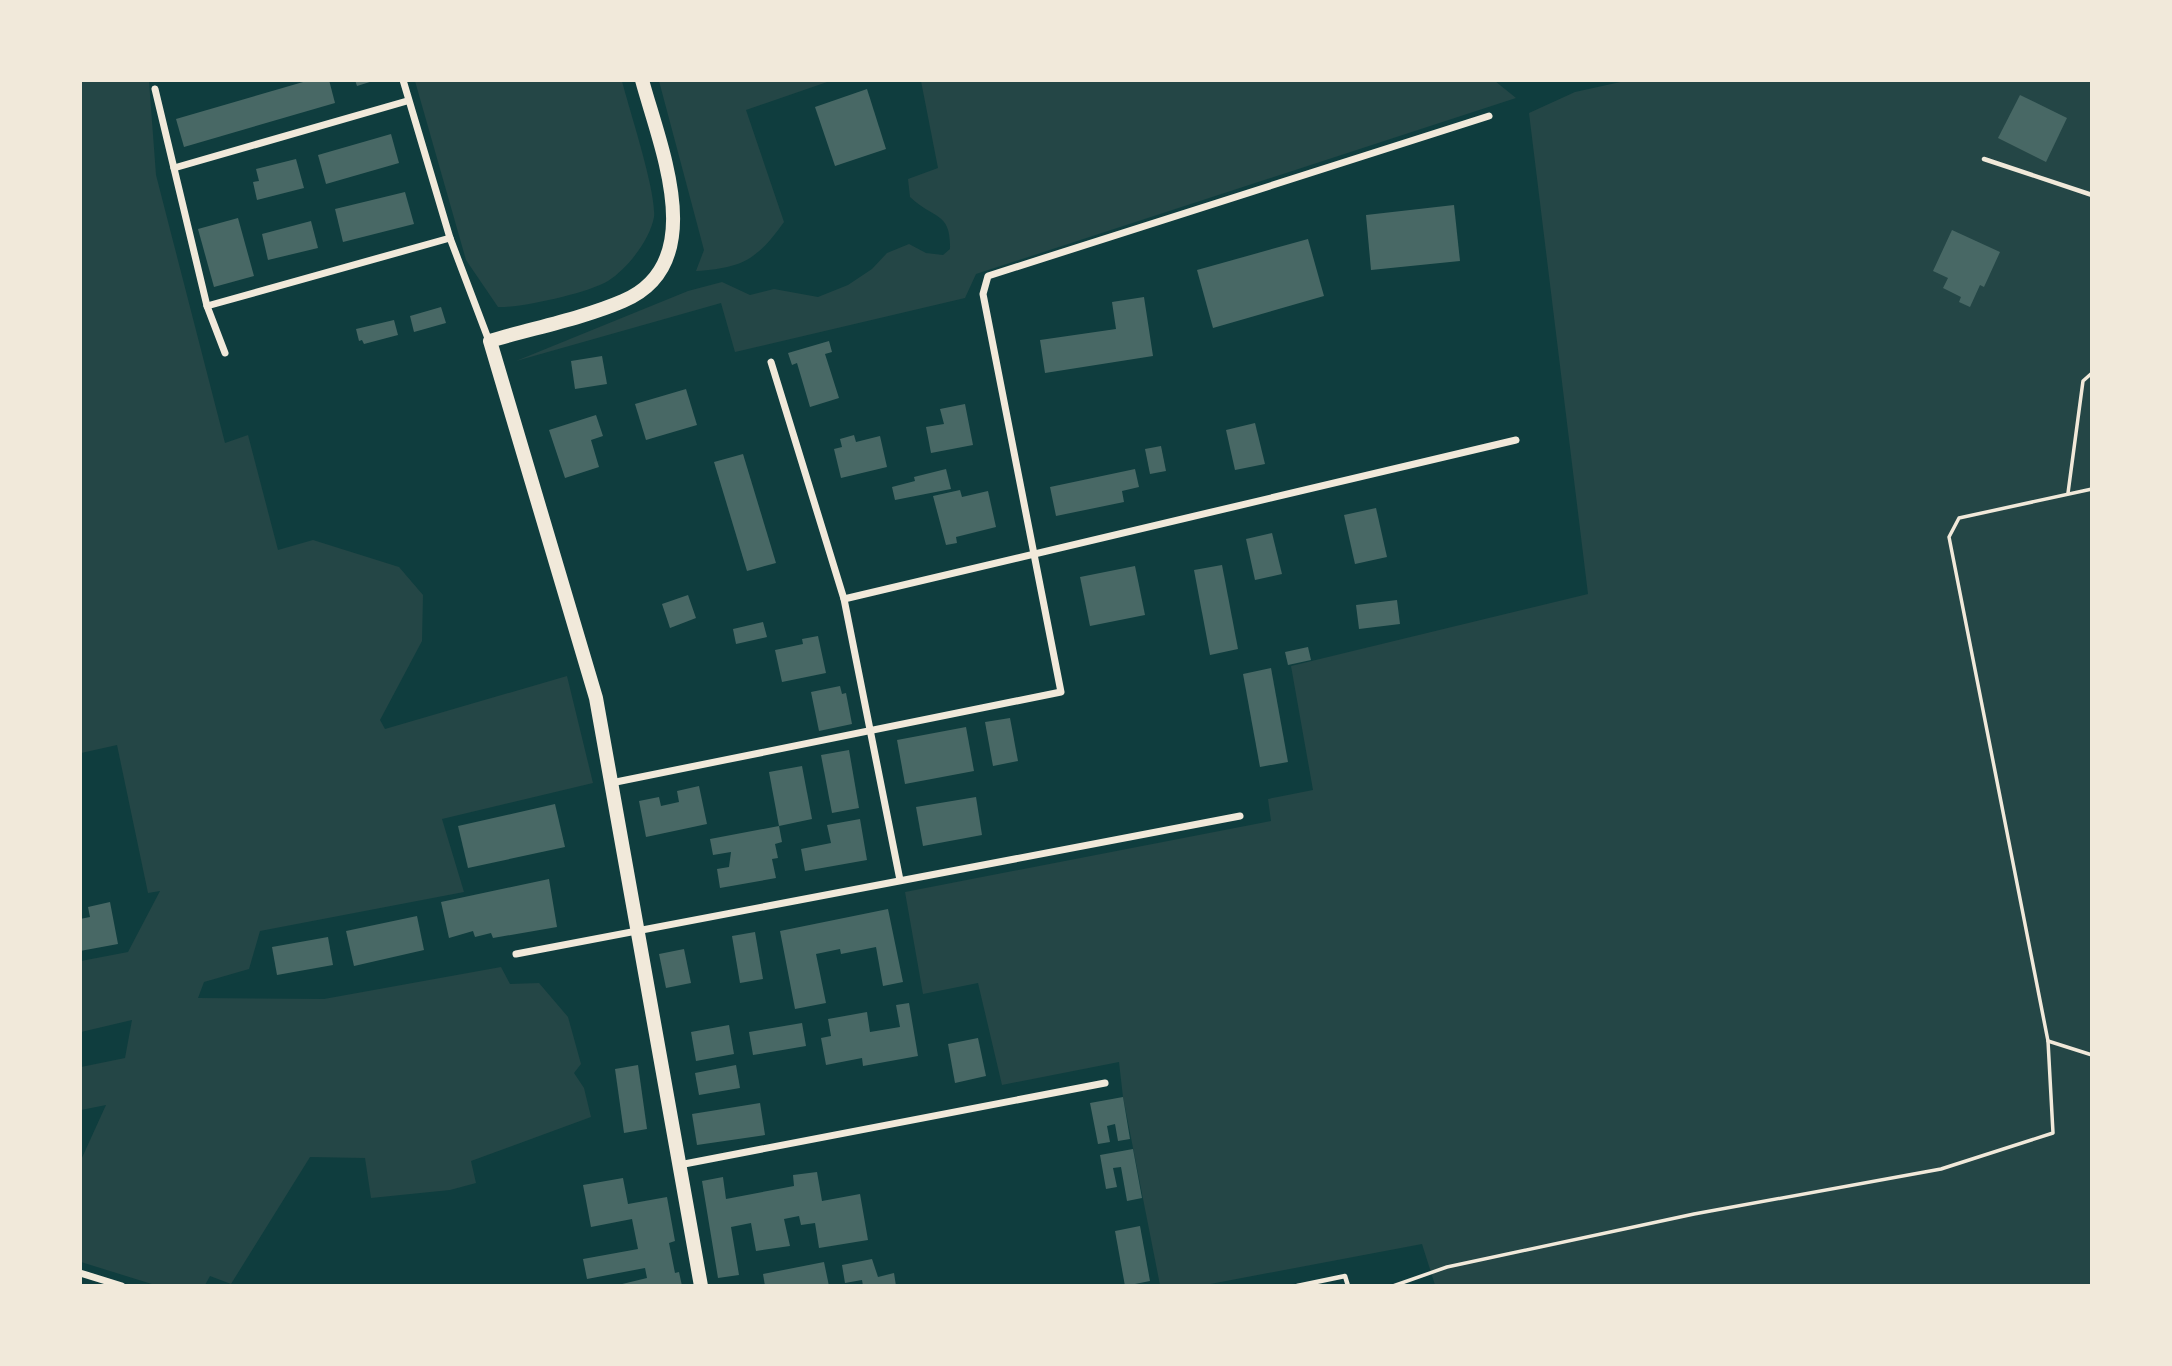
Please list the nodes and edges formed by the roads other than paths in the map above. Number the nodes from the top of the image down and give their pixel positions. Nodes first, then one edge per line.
1 (403, 80) edge
2 (642, 80) edge
3 (155, 89) dead end
4 (407, 101) junction
5 (1489, 116) dead end
6 (1984, 159) dead end
7 (174, 168) junction
8 (2091, 195) edge
9 (450, 238) junction
10 (208, 306) junction
11 (490, 341) junction
12 (225, 353) dead end
13 (771, 362) dead end
14 (1516, 439) dead end
15 (1035, 552) junction
16 (844, 598) junction
17 (871, 732) junction
18 (610, 783) junction
19 (1240, 816) dead end
20 (900, 880) junction
21 (639, 930) junction
22 (516, 954) dead end
23 (1105, 1083) dead end
24 (679, 1165) junction
25 (80, 1273) edge
26 (121, 1286) edge
27 (701, 1286) edge
28 (1297, 1286) edge
29 (1348, 1286) edge

1 - 4 street
2 - 11 main road
3 - 7 street
4 - 7 street
4 - 9 street
5 - 15 street
6 - 8 lane
7 - 10 street
9 - 10 street
9 - 11 street
10 - 12 street
11 - 18 main road
13 - 16 street
14 - 15 street
15 - 16 street
15 - 17 street
16 - 17 street
17 - 18 street
17 - 20 street
18 - 21 main road
19 - 20 street
20 - 21 street
21 - 22 street
21 - 24 main road
23 - 24 street
24 - 27 main road
25 - 26 street
28 - 29 lane

